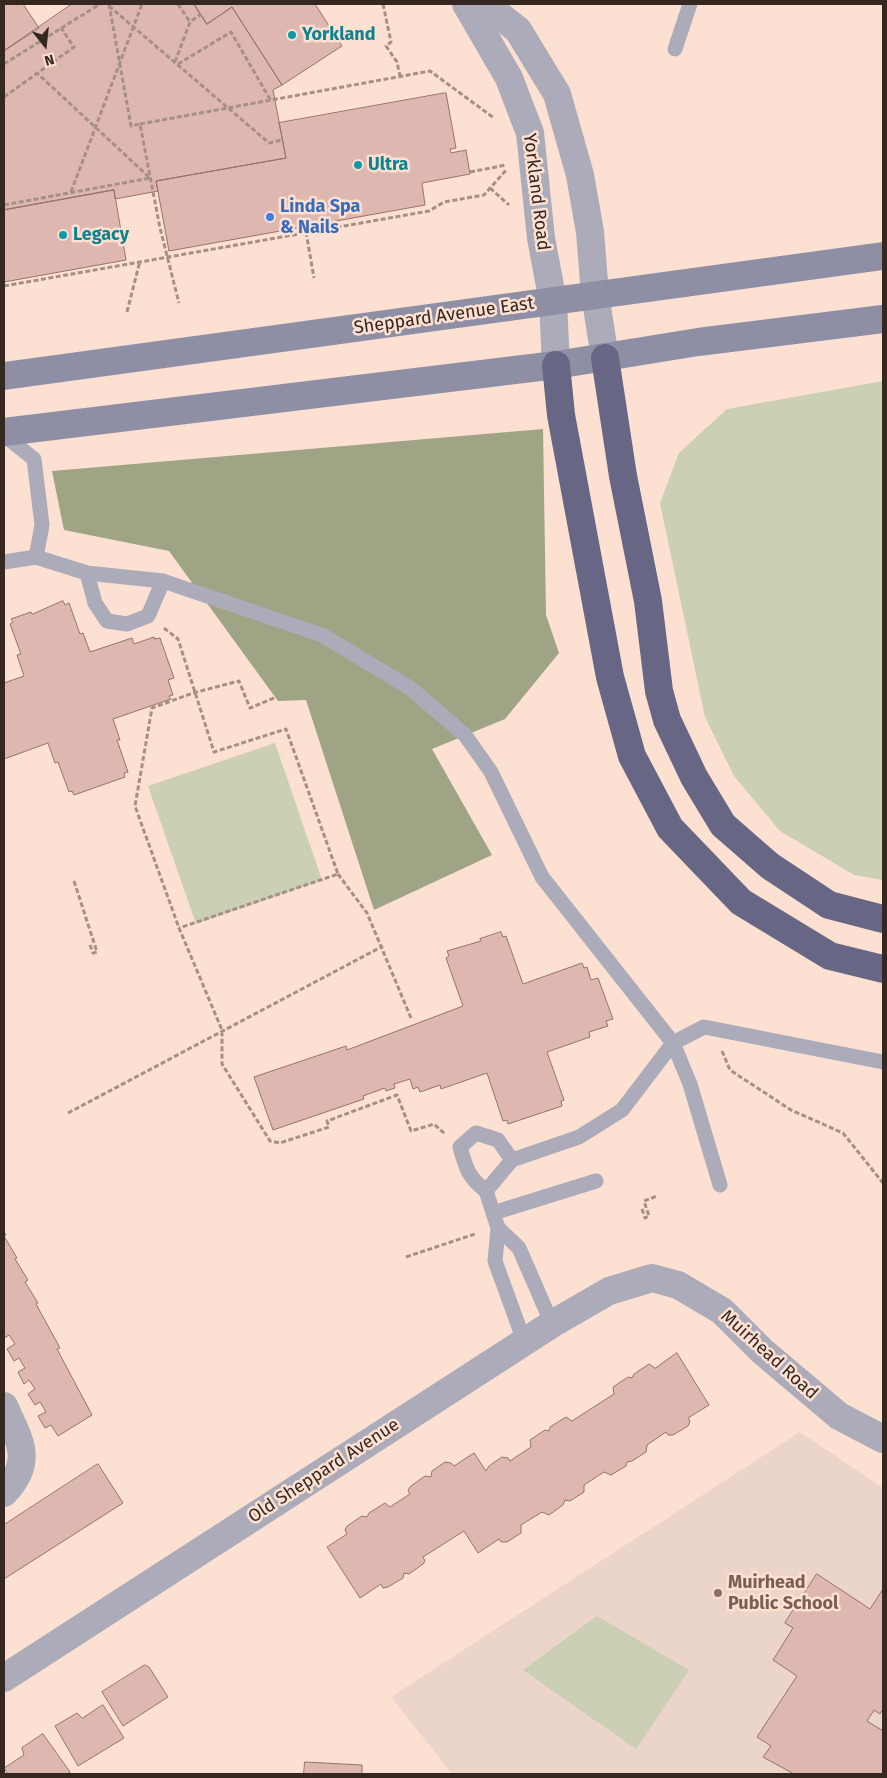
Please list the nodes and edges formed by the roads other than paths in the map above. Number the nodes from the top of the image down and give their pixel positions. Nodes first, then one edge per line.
1 (466, 4) edge
2 (485, 4) edge
3 (690, 4) edge
4 (675, 49) dead end
5 (883, 256) edge
6 (595, 294) junction
7 (553, 302) junction
8 (883, 319) edge
9 (605, 358) junction
10 (556, 365) junction
11 (4, 376) edge
12 (4, 433) edge
13 (4, 557) edge
14 (36, 557) junction
15 (87, 573) junction
16 (163, 581) junction
17 (883, 919) edge
18 (883, 969) edge
19 (673, 1043) junction
20 (883, 1062) edge
21 (512, 1160) junction
22 (596, 1181) dead end
23 (720, 1185) dead end
24 (486, 1191) junction
25 (493, 1212) junction
26 (498, 1228) junction
27 (652, 1278) joint
28 (552, 1324) junction
29 (524, 1341) junction
30 (4, 1406) edge
31 (883, 1439) edge
32 (4, 1493) edge
33 (4, 1678) edge

1 - 7 street, Yorkland Road
2 - 6 street
3 - 4 lane
5 - 6 main road, Sheppard Avenue East
6 - 7 main road, Sheppard Avenue East
6 - 9 street
7 - 10 street, Yorkland Road
7 - 11 main road, Sheppard Avenue East
8 - 9 main road
9 - 10 main road
9 - 17 highway
10 - 12 main road
10 - 18 highway
12 - 14 lane
13 - 14 lane
14 - 15 lane
15 - 16 lane
15 - 16 lane
16 - 19 lane
19 - 20 lane
19 - 21 lane
19 - 23 lane
21 - 24 lane
21 - 24 lane
22 - 25 lane
24 - 25 lane
25 - 26 lane
26 - 28 lane
26 - 29 lane
27 - 28 street, Old Sheppard Avenue
27 - 31 street, Muirhead Road
28 - 29 street, Old Sheppard Avenue
29 - 33 street, Old Sheppard Avenue
30 - 32 street

